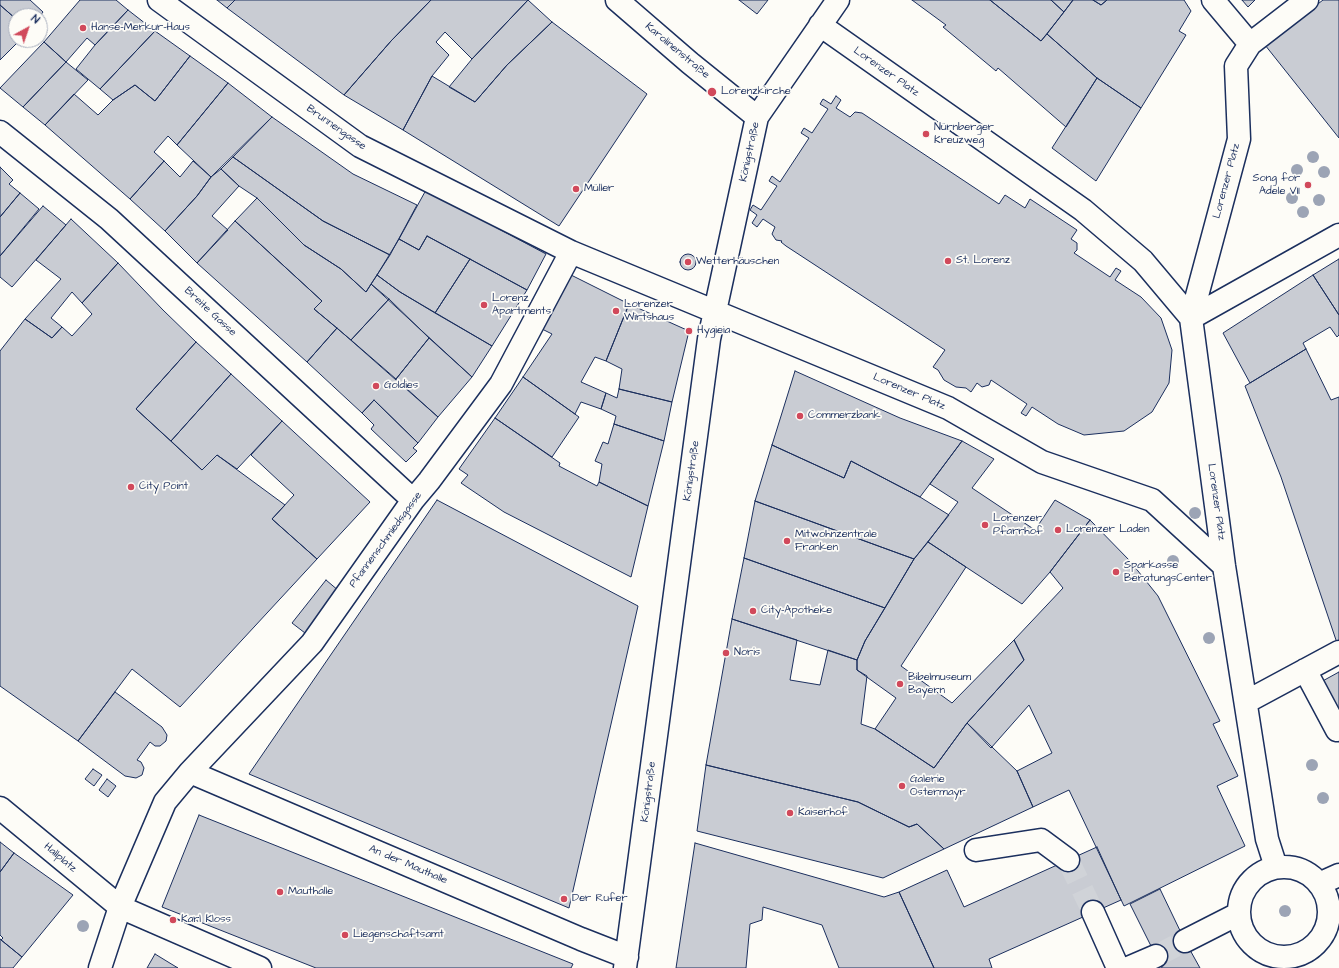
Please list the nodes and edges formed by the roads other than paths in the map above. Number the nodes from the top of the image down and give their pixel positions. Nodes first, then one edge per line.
1 (159, 0) edge
2 (617, 0) edge
3 (838, 0) edge
4 (1213, 0) edge
5 (1307, 0) edge
6 (820, 26) junction
7 (1250, 44) junction
8 (757, 117) junction
9 (0, 132) edge
10 (1339, 235) edge
11 (571, 252) junction
12 (716, 312) junction
13 (1191, 318) junction
14 (412, 500) junction
15 (1224, 566) junction
16 (1339, 652) edge
17 (1305, 670) junction
18 (1246, 702) junction
19 (1337, 730) dead end
20 (190, 772) junction
21 (0, 808) edge
22 (976, 850) dead end
23 (1068, 860) tunnel mouth
24 (1276, 867) junction
25 (1339, 875) edge
26 (1320, 884) junction
27 (120, 907) junction
28 (1093, 912) tunnel mouth
29 (1238, 914) junction
30 (1186, 940) tunnel mouth
31 (1156, 956) tunnel mouth
32 (1303, 961) edge
33 (626, 962) edge
34 (100, 968) edge
35 (260, 968) edge
36 (1118, 968) edge
37 (1128, 968) edge

1 - 11 street, Brunnengasse
2 - 8 street, Karolinenstraße
3 - 6 street, Königstraße
4 - 7 street
5 - 7 street, Lorenzer Platz
6 - 8 street, Königstraße
6 - 13 street, Lorenzer Platz
7 - 13 street, Lorenzer Platz
8 - 12 street, Königstraße
9 - 14 street, Breite Gasse
10 - 13 street
11 - 12 street, Lorenzer Platz
11 - 14 street, Pfannenschmiedsgasse
12 - 15 street, Lorenzer Platz
12 - 33 street, Königstraße
13 - 15 street, Lorenzer Platz
14 - 20 street, Pfannenschmiedsgasse
15 - 18 street, Lorenzer Platz
16 - 17 street
17 - 18 street
17 - 19 street
18 - 24 street, Lorenzer Platz
20 - 27 street, Pfannenschmiedsgasse
20 - 33 street, An der Mauthalle
21 - 27 street, Hallplatz
22 - 23 street
24 - 26 street
24 - 29 street
25 - 26 street
26 - 32 street
27 - 34 street
27 - 35 street, Hallplatz
28 - 36 street
29 - 30 street
29 - 32 street
31 - 37 street

